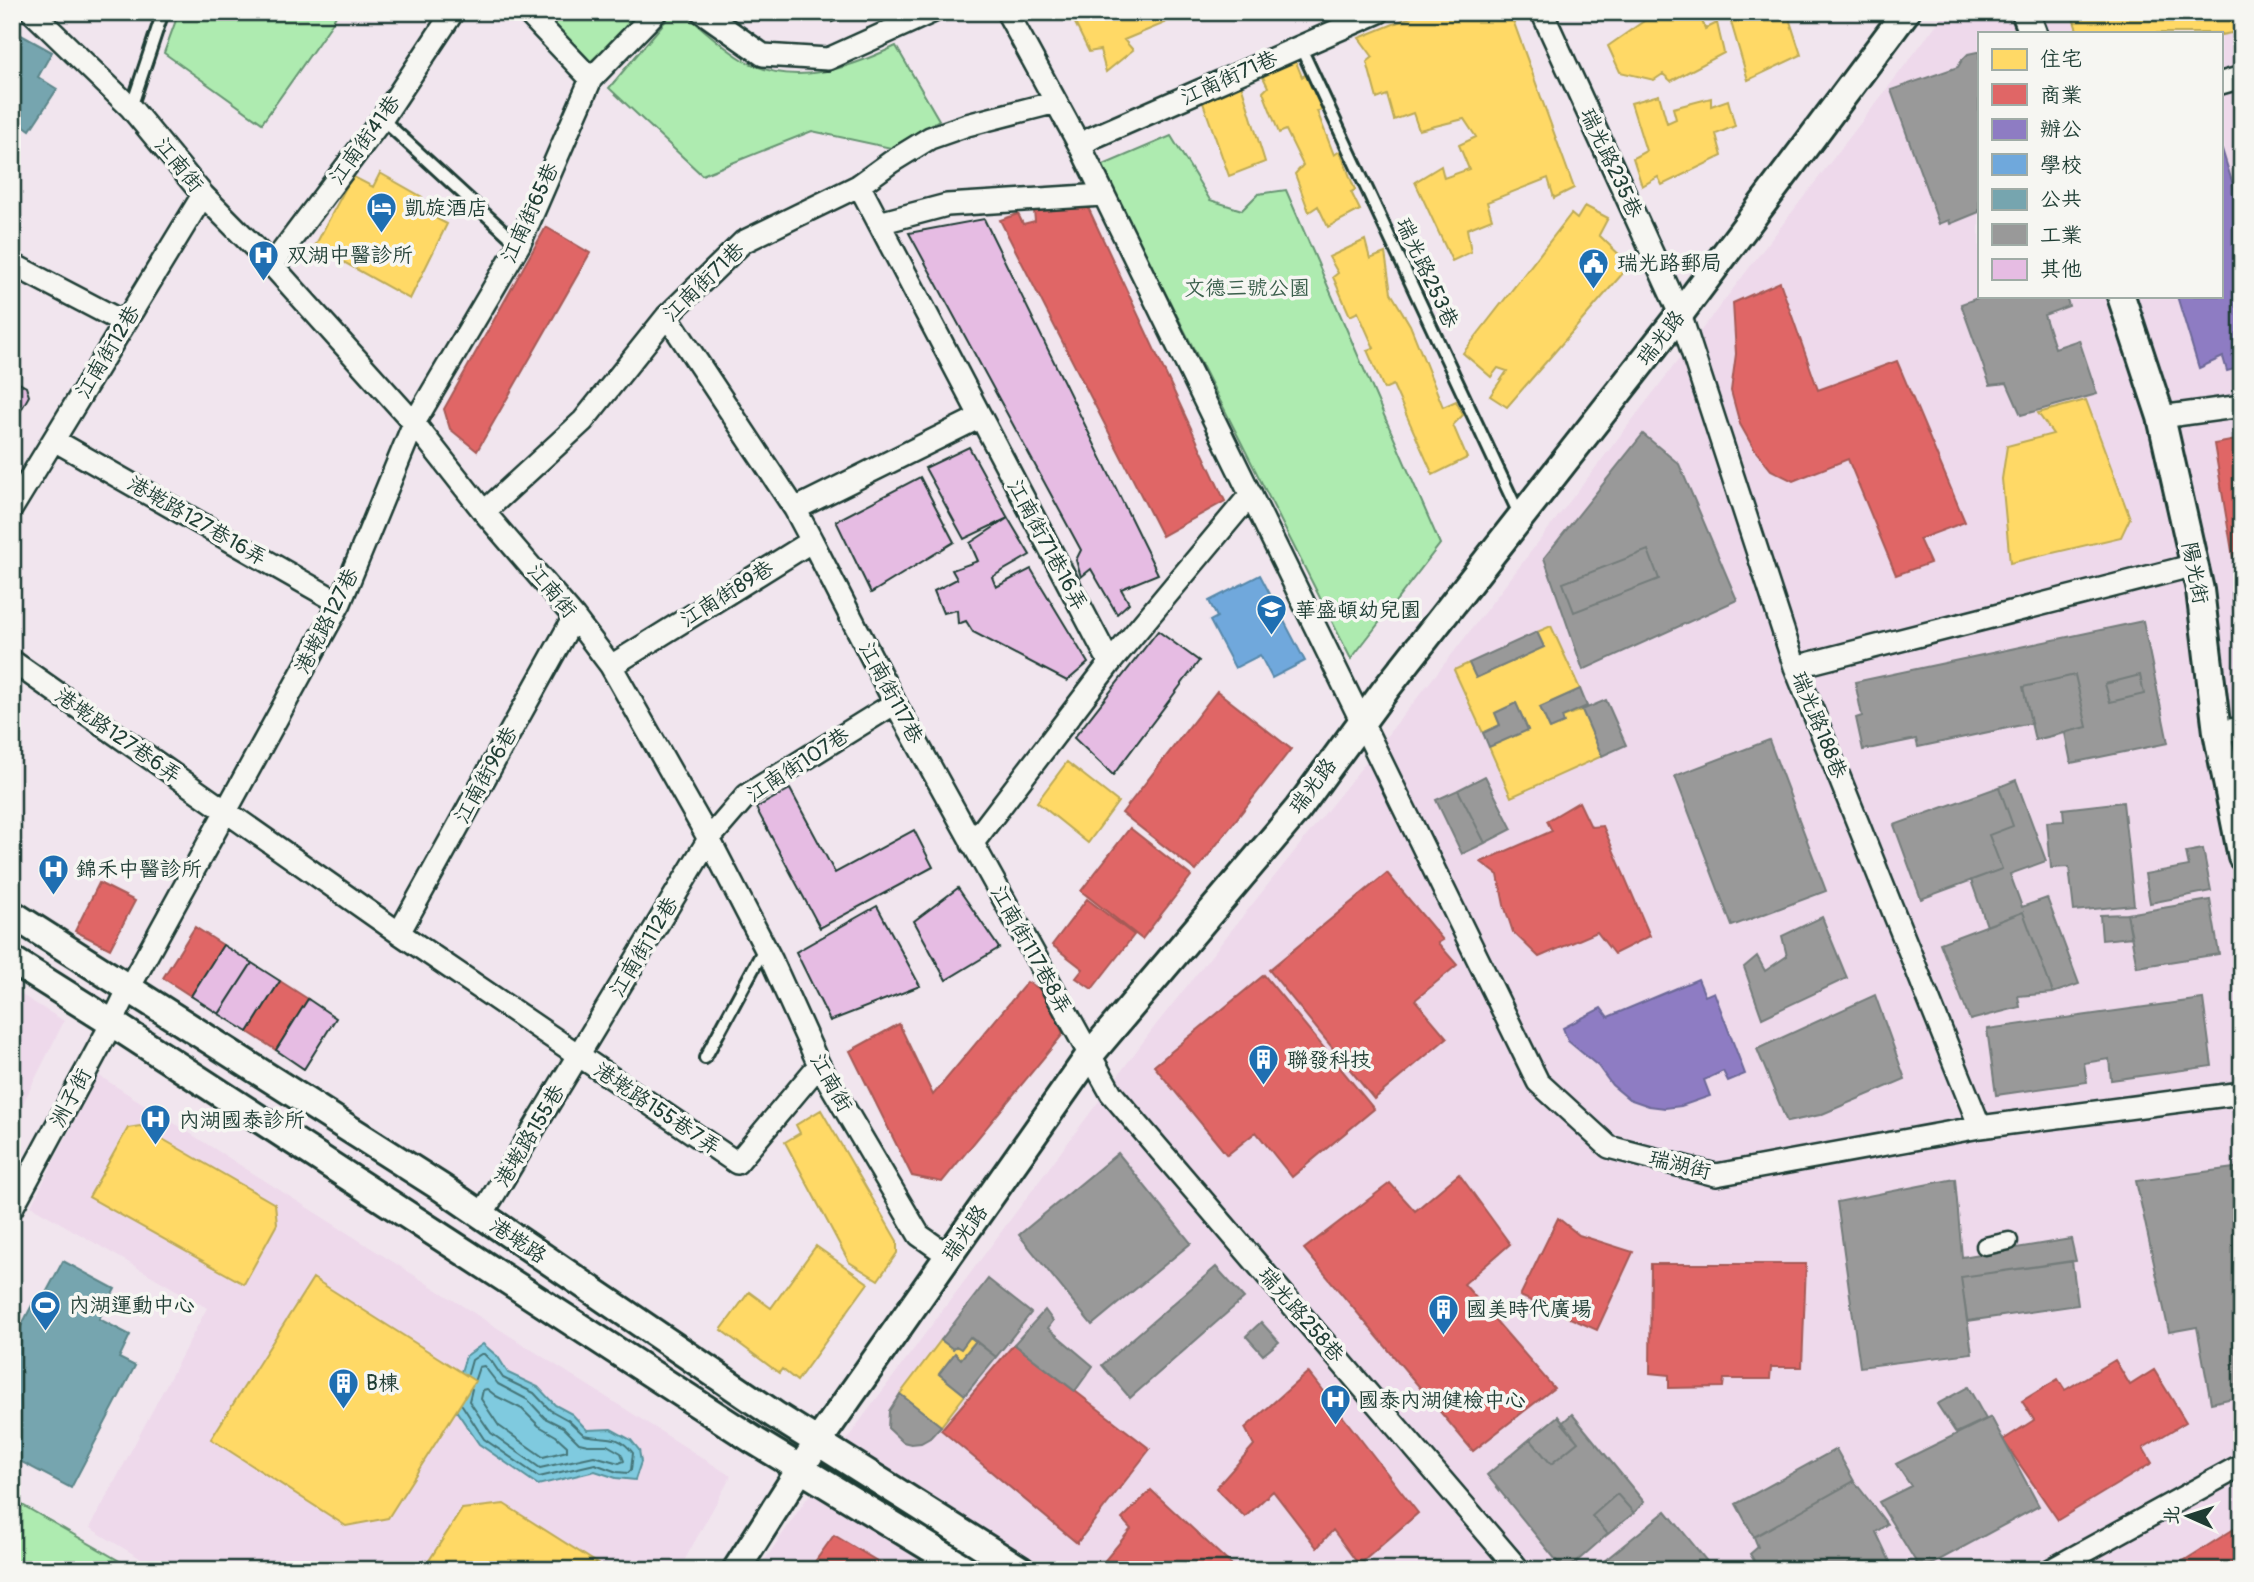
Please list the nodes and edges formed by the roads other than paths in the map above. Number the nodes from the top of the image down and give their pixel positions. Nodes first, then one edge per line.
1 (32, 12) edge
2 (163, 12) edge
3 (453, 12) edge
4 (527, 12) edge
5 (656, 12) edge
6 (702, 12) edge
7 (932, 12) edge
8 (1007, 12) edge
9 (1379, 12) edge
10 (1542, 12) edge
11 (1906, 12) edge
12 (2025, 12) edge
13 (2033, 32) edge
14 (1300, 46) junction
15 (2242, 77) edge
16 (591, 79) junction
17 (2222, 83) edge
18 (1056, 102) junction
19 (131, 107) junction
20 (382, 119) junction
21 (1080, 146) junction
22 (859, 185) junction
23 (203, 195) junction
24 (1103, 195) junction
25 (879, 223) junction
26 (519, 245) junction
27 (12, 264) edge
28 (272, 265) junction
29 (2123, 298) edge
30 (1680, 314) junction
31 (667, 316) junction
32 (125, 323) junction
33 (2242, 406) edge
34 (980, 417) junction
35 (2161, 417) junction
36 (414, 423) junction
37 (54, 440) junction
38 (1251, 494) junction
39 (12, 508) edge
40 (795, 509) junction
41 (484, 512) junction
42 (1520, 516) junction
43 (812, 541) junction
44 (2195, 565) junction
45 (340, 603) junction
46 (574, 617) junction
47 (12, 661) edge
48 (1110, 663) junction
49 (611, 666) junction
50 (1795, 667) junction
51 (895, 703) junction
52 (1363, 722) junction
53 (2229, 730) edge
54 (224, 812) junction
55 (709, 839) junction
56 (972, 844) junction
57 (2242, 857) edge
58 (12, 914) edge
59 (399, 933) junction
60 (765, 947) junction
61 (12, 960) edge
62 (129, 988) junction
63 (112, 1023) junction
64 (578, 1056) junction
65 (1089, 1056) junction
66 (705, 1058) dead end
67 (819, 1065) junction
68 (2242, 1093) edge
69 (1980, 1127) junction
70 (12, 1208) edge
71 (481, 1216) junction
72 (2009, 1241) dead end
73 (1985, 1247) dead end
74 (949, 1256) junction
75 (817, 1443) junction
76 (2242, 1465) edge
77 (800, 1468) junction
78 (736, 1570) edge
79 (967, 1570) edge
80 (1021, 1570) edge
81 (1519, 1570) edge
82 (2051, 1570) edge

1 - 19 street, 江南街
2 - 19 lane
3 - 20 street, 江南街41巷
4 - 16 street
5 - 16 street, 江南街65巷
6 - 7 street
8 - 18 street
9 - 14 street, 江南街71巷
10 - 30 street, 瑞光路235巷
11 - 30 street, 瑞光路
12 - 13 street
14 - 21 street, 江南街71巷
14 - 42 lane, 瑞光路253巷
15 - 17 street
16 - 26 street, 江南街65巷
18 - 21 street
18 - 22 street, 江南街71巷
19 - 23 street, 江南街
20 - 26 lane
20 - 28 street, 江南街41巷
21 - 24 street
22 - 25 street, 江南街71巷16弄
22 - 31 street, 江南街71巷
23 - 28 street, 江南街
23 - 32 street, 江南街12巷
24 - 25 street
24 - 38 street
25 - 34 street, 江南街71巷16弄
26 - 36 street, 江南街65巷
27 - 32 street
28 - 36 street, 江南街
29 - 35 street, 陽光街
30 - 42 street, 瑞光路
30 - 50 street, 瑞光路188巷
31 - 40 street
31 - 41 street, 江南街71巷
32 - 37 street, 江南街12巷
33 - 35 street
34 - 40 street
34 - 48 street, 江南街71巷16弄
35 - 44 street, 陽光街
36 - 41 street, 江南街
36 - 45 street, 港墘路127巷
37 - 39 street, 江南街12巷
37 - 45 street, 港墘路127巷16弄
38 - 48 street
38 - 52 street
40 - 43 street
41 - 46 street, 江南街
42 - 52 street, 瑞光路
43 - 49 street, 江南街89巷
43 - 51 street, 江南街117巷
44 - 50 street
44 - 53 street, 陽光街
45 - 54 street, 港墘路127巷
46 - 49 street, 江南街
46 - 59 street, 江南街96巷
47 - 54 street, 港墘路127巷6弄
48 - 56 street
49 - 55 street, 江南街
50 - 69 street, 瑞光路188巷
51 - 55 street, 江南街107巷
51 - 56 street, 江南街117巷
52 - 65 street, 瑞光路
52 - 69 street, 瑞湖街
53 - 57 street, 陽光街
54 - 59 street
54 - 62 street, 港墘路127巷
55 - 60 street, 江南街
55 - 64 street, 江南街112巷
56 - 65 street, 江南街117巷8弄
58 - 62 street, 港墘路
59 - 64 street
60 - 66 lane
60 - 67 street, 江南街
61 - 63 street, 港墘路
62 - 63 street, 洲子街
62 - 71 street, 港墘路
63 - 70 street, 洲子街
63 - 77 street, 港墘路
64 - 67 street, 港墘路155巷7弄
64 - 71 street, 港墘路155巷
65 - 74 street, 瑞光路
65 - 81 street, 瑞光路258巷
67 - 74 street, 江南街
68 - 69 street, 瑞湖街
71 - 75 street, 港墘路
72 - 73 street
74 - 75 street, 瑞光路
75 - 77 street, 瑞光路
75 - 80 street, 港墘路
76 - 82 street
77 - 78 street, 瑞光路
77 - 79 street, 港墘路

